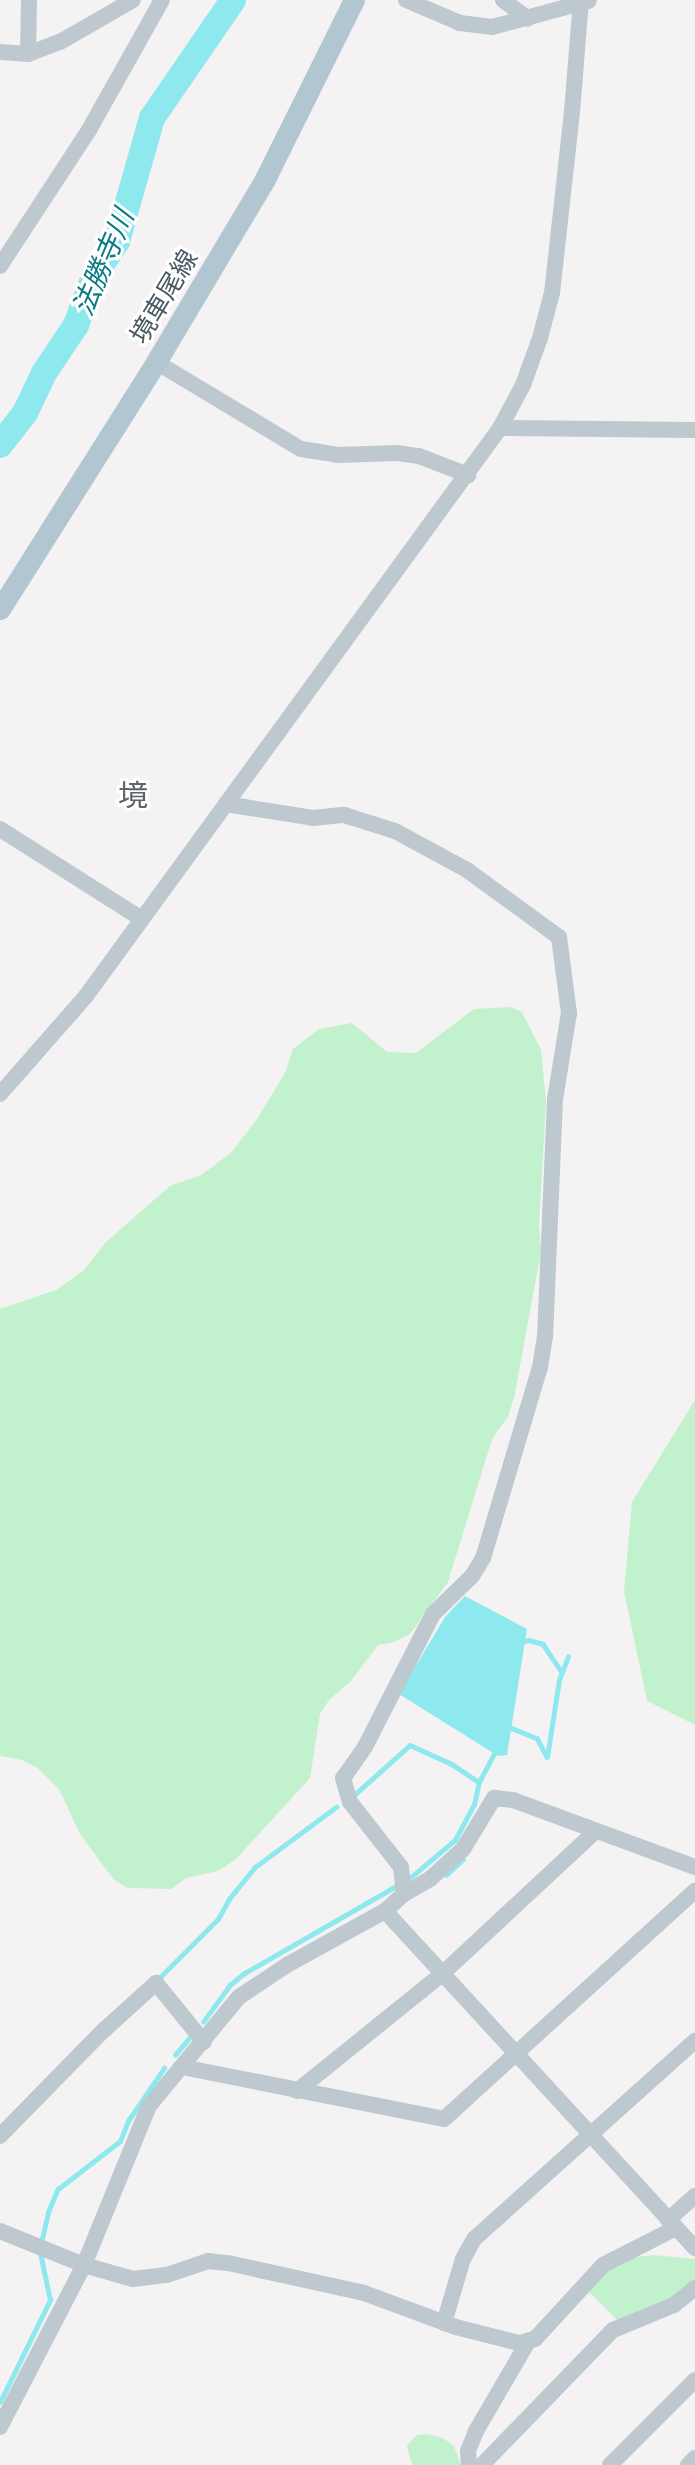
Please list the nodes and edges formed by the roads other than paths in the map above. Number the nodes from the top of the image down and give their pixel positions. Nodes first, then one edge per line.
1 (29, 0) edge
2 (133, 0) edge
3 (162, 0) edge
4 (354, 0) edge
5 (406, 0) edge
6 (503, 0) edge
7 (585, 1) edge
8 (528, 19) junction
9 (0, 52) edge
10 (28, 54) junction
11 (0, 266) edge
12 (156, 362) junction
13 (500, 428) junction
14 (695, 430) edge
15 (468, 475) junction
16 (0, 609) edge
17 (226, 804) junction
18 (0, 829) edge
19 (142, 919) junction
20 (0, 1094) edge
21 (596, 1831) junction
22 (695, 1867) edge
23 (695, 1891) edge
24 (404, 1894) junction
25 (385, 1911) junction
26 (443, 1973) junction
27 (695, 2041) edge
28 (204, 2042) junction
29 (516, 2054) junction
30 (183, 2067) junction
31 (297, 2091) junction
32 (0, 2136) edge
33 (592, 2136) junction
34 (695, 2196) edge
35 (672, 2224) junction
36 (0, 2231) edge
37 (695, 2248) edge
38 (84, 2265) junction
39 (695, 2288) edge
40 (444, 2323) junction
41 (529, 2340) junction
42 (695, 2380) edge
43 (0, 2427) edge
44 (695, 2458) edge
45 (469, 2465) edge
46 (482, 2465) edge
47 (610, 2465) edge
48 (688, 2465) edge

1 - 10 street
2 - 10 street
3 - 11 street
4 - 12 main road, 境車尾線
5 - 8 street
6 - 8 street
7 - 8 street
7 - 13 street
9 - 10 street
12 - 15 street
12 - 16 main road, 境車尾線
13 - 14 street
13 - 15 street
15 - 17 street
17 - 19 street
17 - 24 street
18 - 19 street
19 - 20 street
21 - 22 street
21 - 24 street
21 - 26 street
23 - 29 street
24 - 25 street
25 - 26 street
25 - 28 street
26 - 29 street
26 - 31 street
27 - 33 street
28 - 30 street
28 - 32 street
29 - 31 street
29 - 33 street
30 - 31 street
30 - 38 street
33 - 35 street
33 - 40 street
34 - 35 street
35 - 37 street
35 - 41 street
36 - 38 street
38 - 40 street
38 - 43 street
39 - 46 street
40 - 41 street
41 - 45 street
42 - 47 street
44 - 48 street

